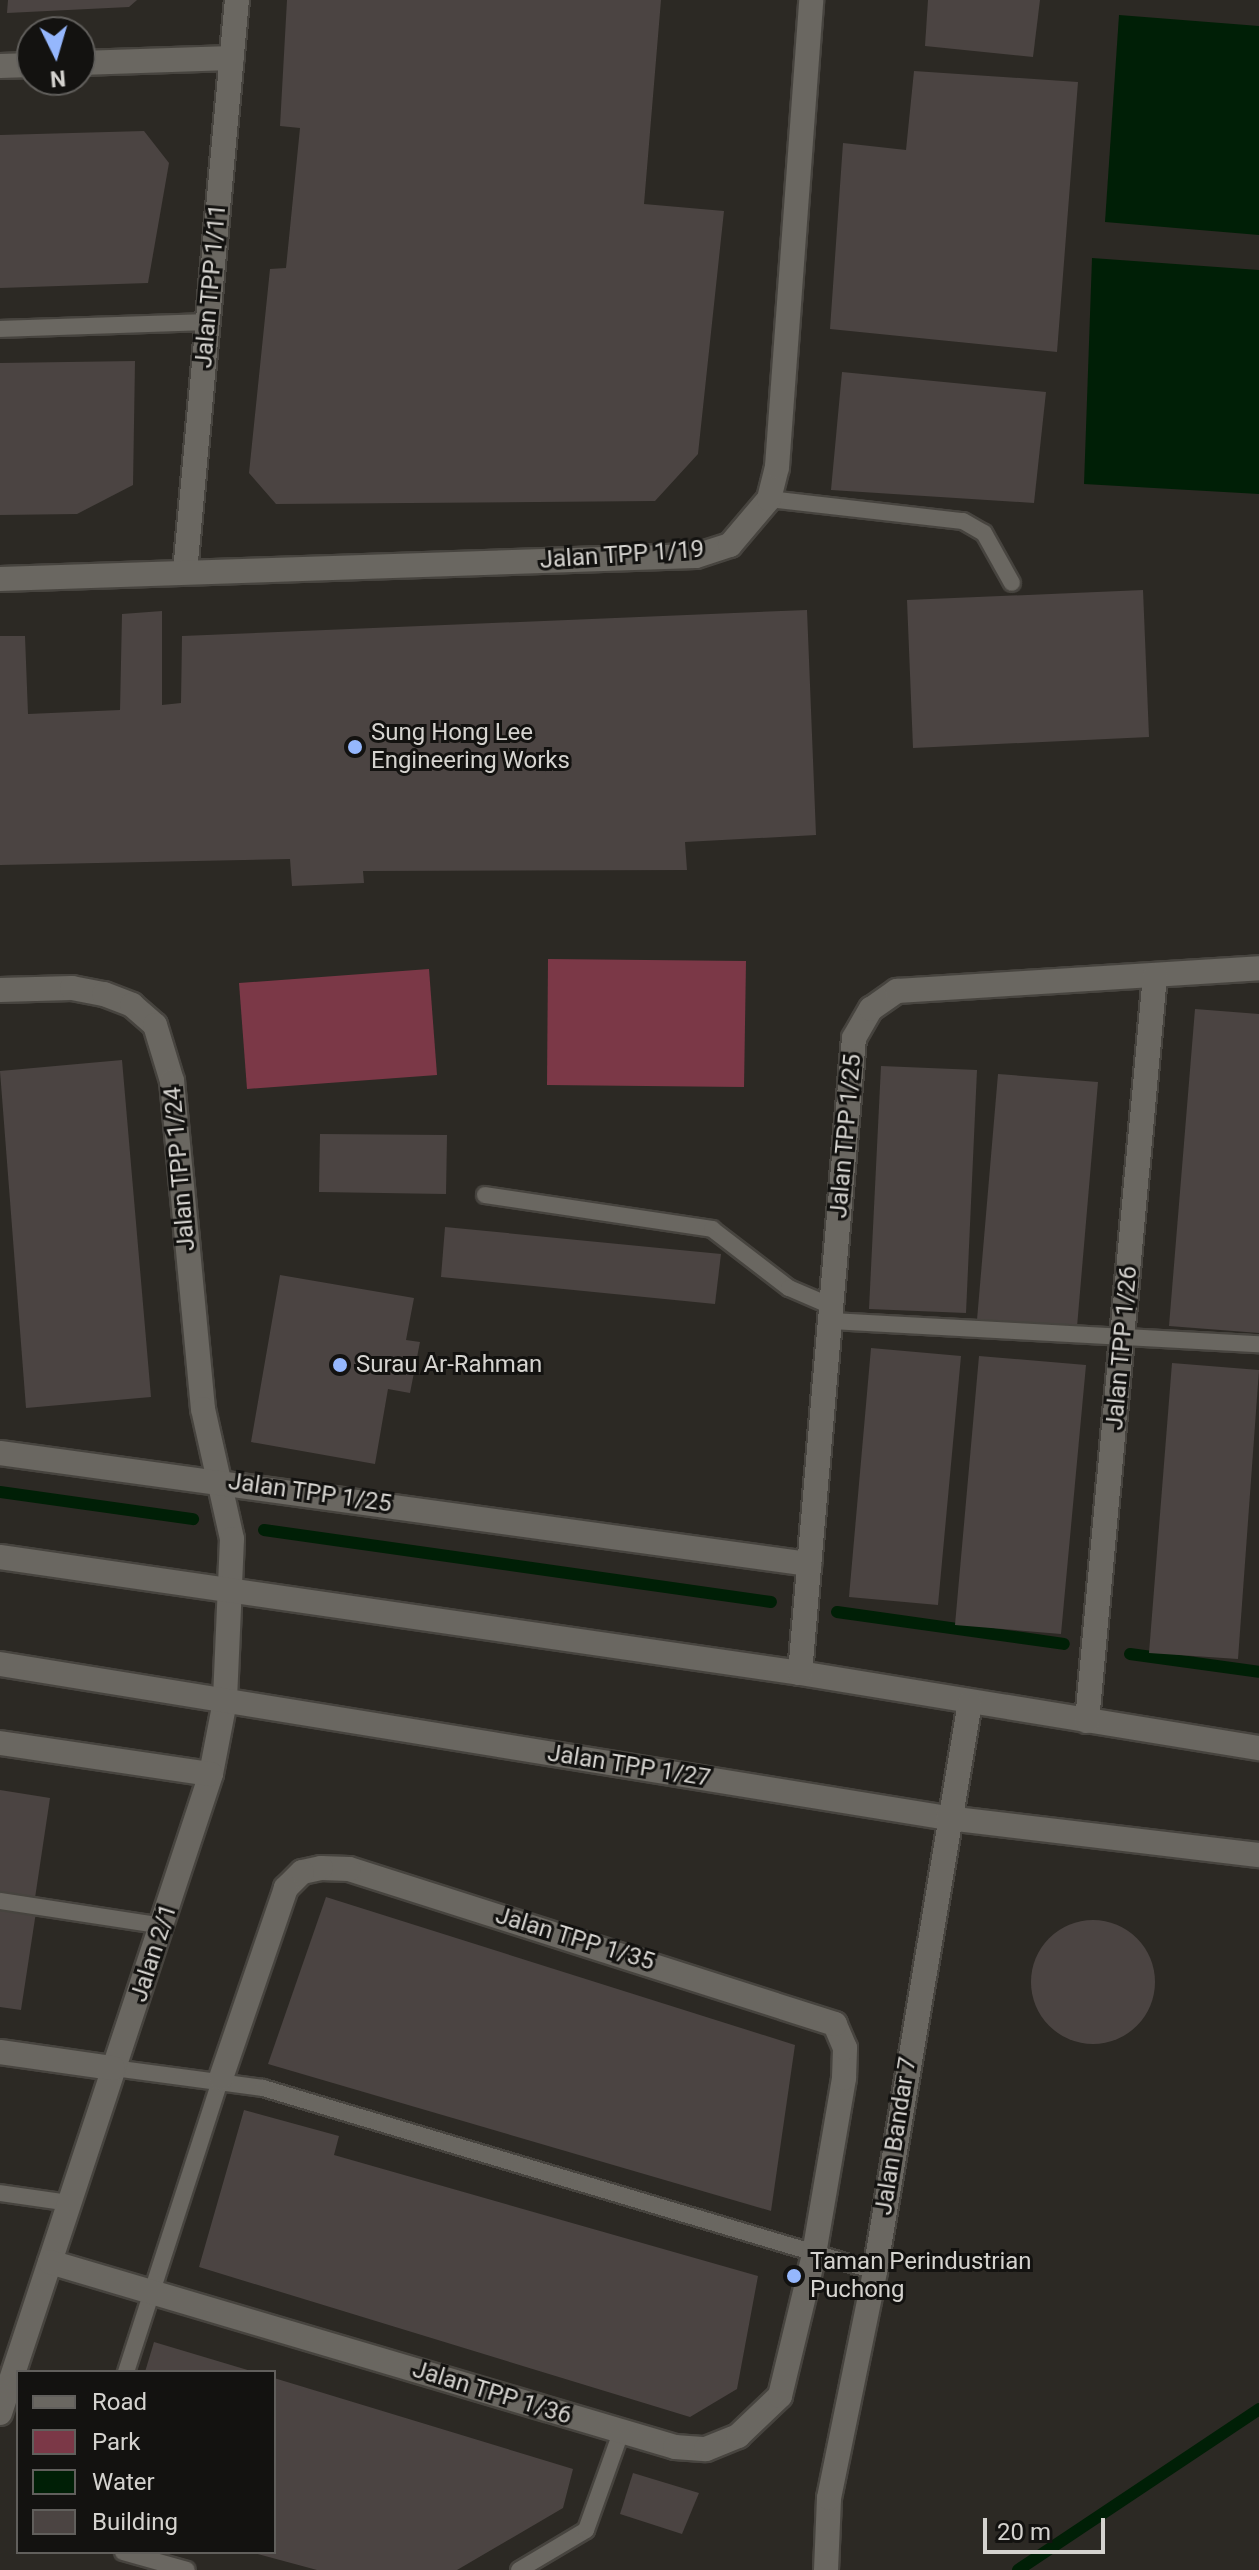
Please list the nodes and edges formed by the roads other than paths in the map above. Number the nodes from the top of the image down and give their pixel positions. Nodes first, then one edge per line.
1 (237, 0) edge
2 (811, 0) edge
3 (232, 58) junction
4 (96, 62) edge
5 (208, 322) junction
6 (0, 329) edge
7 (769, 499) junction
8 (185, 572) junction
9 (0, 579) edge
10 (1012, 583) dead end
11 (1259, 968) edge
12 (1155, 975) junction
13 (0, 990) edge
14 (485, 1195) dead end
15 (830, 1314) junction
16 (1124, 1337) junction
17 (1259, 1344) edge
18 (0, 1453) edge
19 (217, 1480) junction
20 (0, 1557) edge
21 (809, 1564) junction
22 (232, 1591) junction
23 (0, 1664) edge
24 (800, 1673) junction
25 (225, 1701) junction
26 (970, 1702) junction
27 (1087, 1721) junction
28 (0, 1743) edge
29 (1259, 1748) edge
30 (211, 1774) junction
31 (948, 1818) junction
32 (1259, 1855) edge
33 (0, 1901) edge
34 (163, 1926) junction
35 (0, 2052) edge
36 (113, 2068) junction
37 (221, 2078) junction
38 (0, 2193) edge
39 (69, 2203) junction
40 (814, 2254) junction
41 (50, 2262) junction
42 (875, 2271) junction
43 (151, 2292) junction
44 (8, 2361) edge
45 (127, 2370) edge
46 (0, 2413) edge
47 (621, 2432) junction
48 (130, 2554) edge
49 (826, 2564) edge
50 (187, 2570) edge
51 (519, 2570) edge

1 - 3 street, Jalan TPP 1/11
2 - 7 street
3 - 4 street
3 - 5 street, Jalan TPP 1/11
5 - 6 lane
5 - 8 street, Jalan TPP 1/11
7 - 8 street, Jalan TPP 1/19
7 - 10 lane
8 - 9 street, Jalan TPP 1/19
11 - 12 street, Jalan TPP 1/25
12 - 15 street, Jalan TPP 1/25
12 - 16 street, Jalan TPP 1/26
13 - 19 street, Jalan TPP 1/24
14 - 15 lane
15 - 16 lane
15 - 21 street, Jalan TPP 1/25
16 - 17 lane
16 - 27 street, Jalan TPP 1/26
18 - 19 street, Jalan TPP 1/25
19 - 21 street, Jalan TPP 1/25
19 - 22 street, Jalan 2/1
20 - 22 street
21 - 24 street, Jalan TPP 1/25
22 - 24 street
22 - 25 street, Jalan 2/1
23 - 25 street, Jalan TPP 1/27
24 - 26 street
25 - 30 street, Jalan 2/1
25 - 31 street, Jalan TPP 1/27
26 - 27 street
26 - 31 street, Jalan Bandar 7
27 - 29 street
28 - 30 street
30 - 34 street, Jalan 2/1
31 - 32 street, Jalan TPP 1/27
31 - 42 street, Jalan Bandar 7
33 - 34 lane
34 - 36 street, Jalan 2/1
35 - 36 street
36 - 37 lane
36 - 39 street, Jalan 2/1
37 - 40 lane
37 - 40 street, Jalan TPP 1/35
37 - 43 lane
38 - 39 lane
39 - 41 street, Jalan 2/1
40 - 42 lane
40 - 47 street, Jalan TPP 1/36
41 - 43 street, Jalan TPP 1/36
41 - 44 street, Jalan 2/1
42 - 49 street, Jalan Bandar 7
43 - 45 lane
43 - 47 street, Jalan TPP 1/36
44 - 46 street, Jalan 2/1
47 - 51 lane
48 - 50 lane

